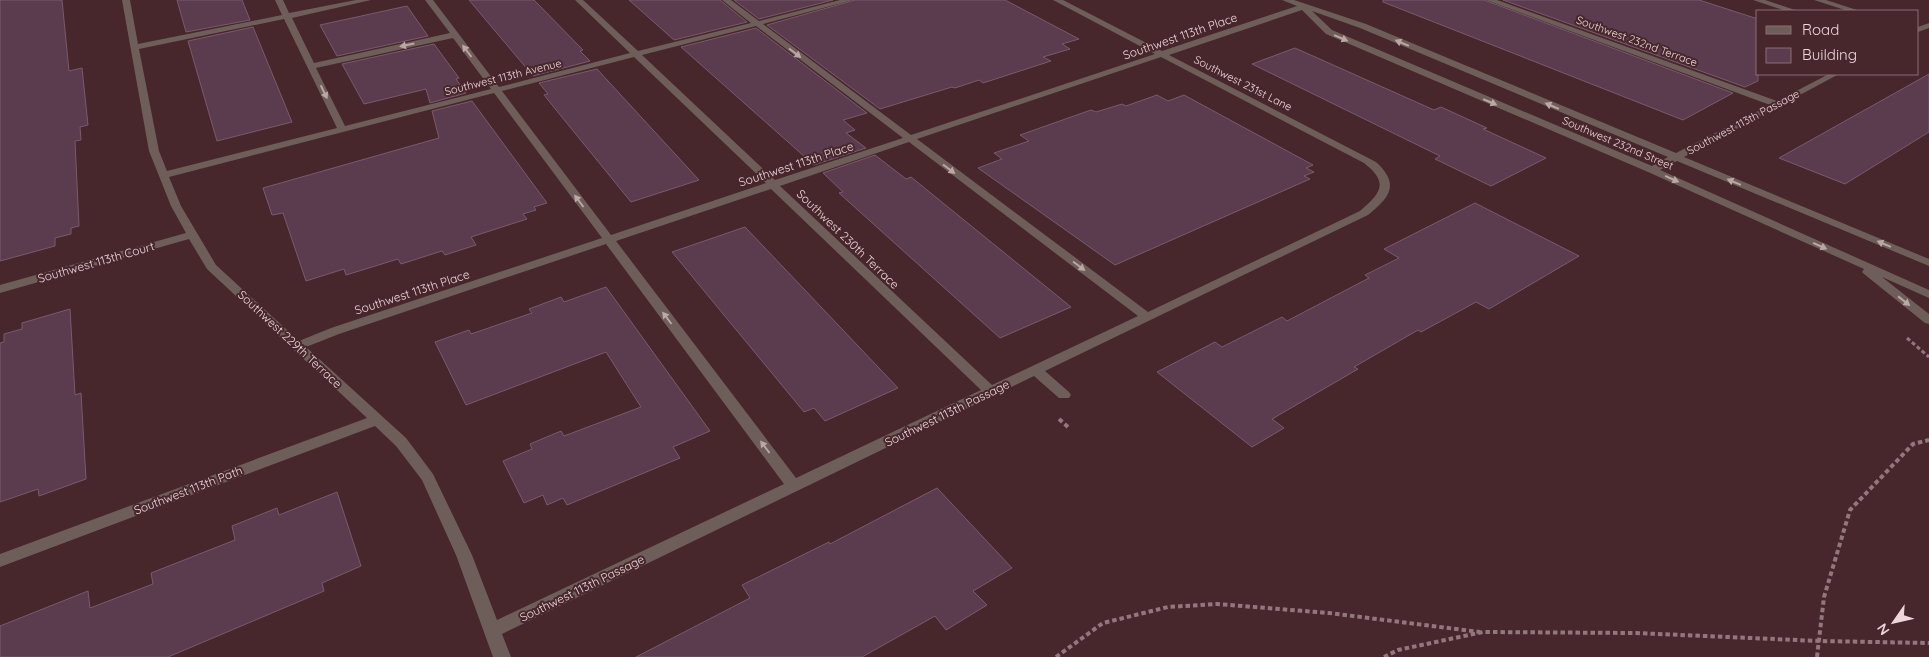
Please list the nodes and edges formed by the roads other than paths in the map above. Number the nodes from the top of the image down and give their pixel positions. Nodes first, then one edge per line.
1 (126, 0) edge
2 (279, 0) edge
3 (367, 0) edge
4 (429, 0) edge
5 (578, 0) edge
6 (726, 0) edge
7 (848, 0) edge
8 (1056, 0) edge
9 (1286, 0) edge
10 (1490, 0) edge
11 (1757, 0) edge
12 (1818, 0) edge
13 (1303, 8) junction
14 (1791, 10) edge
15 (1853, 10) edge
16 (287, 16) junction
17 (757, 24) junction
18 (454, 35) junction
19 (136, 48) junction
20 (636, 54) junction
21 (1164, 56) junction
22 (312, 66) junction
23 (1833, 75) edge
24 (497, 90) junction
25 (1777, 104) junction
26 (342, 129) junction
27 (910, 140) junction
28 (1677, 158) junction
29 (1652, 170) junction
30 (164, 175) junction
31 (1385, 180) joint
32 (773, 185) junction
33 (192, 235) junction
34 (608, 240) junction
35 (1852, 260) junction
36 (1929, 263) edge
37 (0, 289) edge
38 (1929, 294) edge
39 (1147, 316) junction
40 (1929, 320) edge
41 (297, 346) junction
42 (1036, 371) junction
43 (991, 392) junction
44 (1064, 395) dead end
45 (376, 420) junction
46 (794, 486) junction
47 (0, 561) edge
48 (493, 630) junction
49 (502, 657) edge

1 - 19 street, Southwest 229th Terrace
2 - 16 street
3 - 16 street
4 - 18 street
5 - 20 street, Southwest 230th Terrace
6 - 17 street
7 - 17 street, Southwest 113th Avenue
8 - 21 street, Southwest 231st Lane
9 - 13 street, Southwest 232nd Street
10 - 25 street, Southwest 232nd Terrace
11 - 14 street
12 - 15 street
13 - 21 street, Southwest 113th Place
28 -> 13 street, Southwest 232nd Street
13 -> 29 street, Southwest 232nd Street
16 - 19 street
16 - 22 street
17 - 20 street, Southwest 113th Avenue
17 -> 27 street
18 -> 22 street
24 -> 18 street
19 - 30 street, Southwest 229th Terrace
20 - 24 street, Southwest 113th Avenue
20 - 32 street, Southwest 230th Terrace
21 - 27 street, Southwest 113th Place
21 - 31 street, Southwest 231st Lane
22 -> 26 street
23 - 25 street, Southwest 113th Passage
24 - 26 street, Southwest 113th Avenue
34 -> 24 street
25 - 28 street, Southwest 113th Passage
26 - 30 street, Southwest 113th Avenue
27 - 32 street, Southwest 113th Place
27 -> 39 street
28 - 29 street, Southwest 113th Passage
36 -> 28 street, Southwest 232nd Street
29 -> 35 street, Southwest 232nd Street
30 - 33 street, Southwest 229th Terrace
31 - 39 street, Southwest 113th Passage
32 - 34 street, Southwest 113th Place
32 - 43 street, Southwest 230th Terrace
33 - 37 street, Southwest 113th Court
33 - 41 street, Southwest 229th Terrace
34 - 41 street, Southwest 113th Place
46 -> 34 street
35 - 38 street, Southwest 232nd Street
35 -> 40 street
39 - 42 street, Southwest 113th Passage
41 - 45 street, Southwest 229th Terrace
42 - 43 street, Southwest 113th Passage
42 - 44 street
43 - 46 street, Southwest 113th Passage
45 - 47 street, Southwest 113th Path
45 - 48 street, Southwest 229th Terrace
46 - 48 street, Southwest 113th Passage
48 - 49 street, Southwest 229th Terrace

